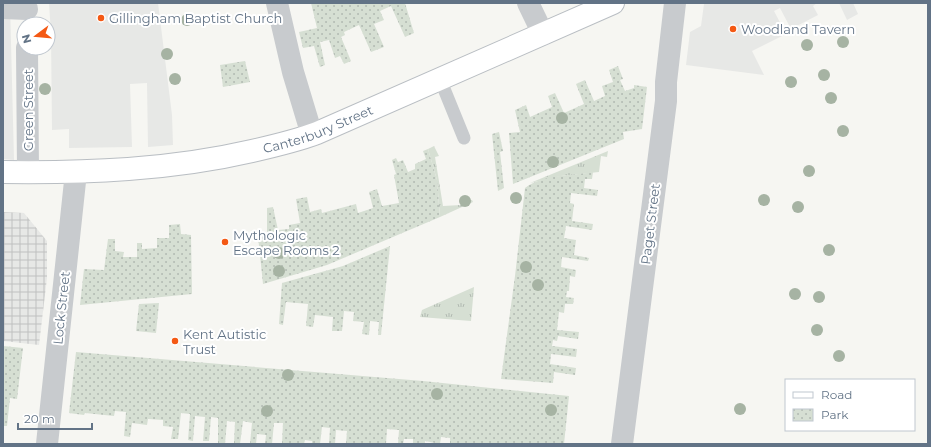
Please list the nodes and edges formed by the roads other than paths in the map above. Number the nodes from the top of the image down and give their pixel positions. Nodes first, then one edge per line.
1 (277, 3) edge
2 (528, 3) edge
3 (613, 3) edge
4 (675, 3) edge
5 (3, 8) edge
6 (27, 12) edge
7 (543, 34) junction
8 (27, 56) edge
9 (440, 79) junction
10 (312, 135) junction
11 (464, 138) dead end
12 (3, 172) edge
13 (28, 172) junction
14 (76, 172) junction
15 (47, 444) edge
16 (622, 444) edge

1 - 10 street
2 - 7 street
3 - 7 street, Canterbury Street
4 - 16 street, Paget Street
5 - 6 street
7 - 9 street, Canterbury Street
8 - 13 street, Green Street
9 - 10 street, Canterbury Street
9 - 11 lane
10 - 14 street, Canterbury Street
12 - 13 street, Canterbury Street
13 - 14 street, Canterbury Street
14 - 15 street, Lock Street

